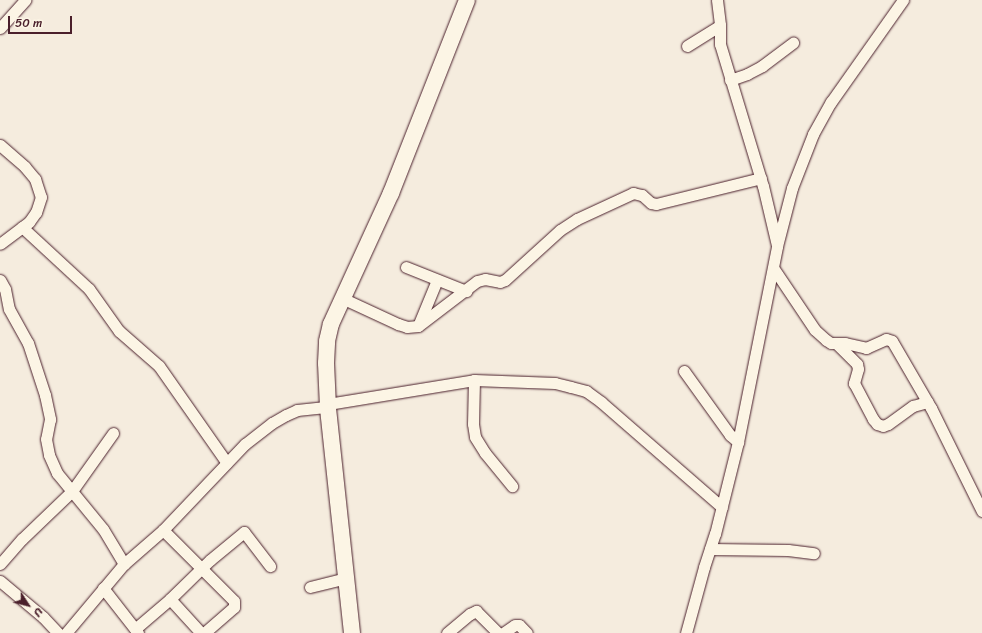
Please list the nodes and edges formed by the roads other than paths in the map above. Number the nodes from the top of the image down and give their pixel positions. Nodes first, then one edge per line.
1 (26, 0) edge
2 (468, 0) edge
3 (717, 0) edge
4 (903, 0) edge
5 (720, 25) junction
6 (0, 28) edge
7 (793, 43) dead end
8 (687, 46) dead end
9 (730, 80) junction
10 (0, 145) edge
11 (761, 178) junction
12 (22, 227) junction
13 (0, 244) edge
14 (777, 246) junction
15 (406, 267) dead end
16 (774, 269) junction
17 (0, 280) edge
18 (437, 280) junction
19 (466, 291) junction
20 (344, 299) junction
21 (418, 326) junction
22 (836, 343) junction
23 (684, 371) dead end
24 (474, 380) junction
25 (927, 402) junction
26 (328, 406) junction
27 (113, 433) dead end
28 (738, 442) junction
29 (227, 463) junction
30 (512, 486) dead end
31 (72, 491) junction
32 (722, 507) junction
33 (982, 511) edge
34 (163, 530) junction
35 (710, 549) junction
36 (814, 553) dead end
37 (0, 564) edge
38 (124, 564) junction
39 (270, 566) dead end
40 (201, 570) junction
41 (346, 578) junction
42 (0, 581) edge
43 (310, 587) dead end
44 (103, 588) junction
45 (170, 599) junction
46 (72, 630) edge
47 (136, 631) edge
48 (58, 633) edge
49 (201, 633) edge
50 (204, 633) edge
51 (352, 633) edge
52 (447, 633) edge
53 (498, 633) edge
54 (503, 633) edge
55 (527, 633) edge
56 (686, 633) edge

1 - 6 street
2 - 20 highway
3 - 5 street
4 - 14 street
5 - 8 street
5 - 9 street
7 - 9 street
9 - 11 street
10 - 12 street
11 - 14 street
11 - 19 street
12 - 13 street
12 - 29 street
14 - 16 street
15 - 18 street
16 - 22 street
16 - 28 street
17 - 31 street
18 - 19 street
18 - 21 street
19 - 21 street
20 - 21 street
20 - 26 highway
22 - 25 street
22 - 25 street
23 - 28 street
24 - 26 street
24 - 30 street
24 - 32 street
25 - 33 street
26 - 29 street
26 - 41 highway
27 - 31 street
28 - 32 street
29 - 34 street
31 - 37 street
31 - 38 street
32 - 35 street
34 - 38 street
34 - 40 street
35 - 36 street
35 - 56 street
38 - 44 street
39 - 40 street
40 - 45 street
40 - 50 street
41 - 43 street
41 - 51 highway
42 - 48 street
44 - 46 street
44 - 47 street
45 - 47 street
45 - 49 street
52 - 53 street
54 - 55 street

